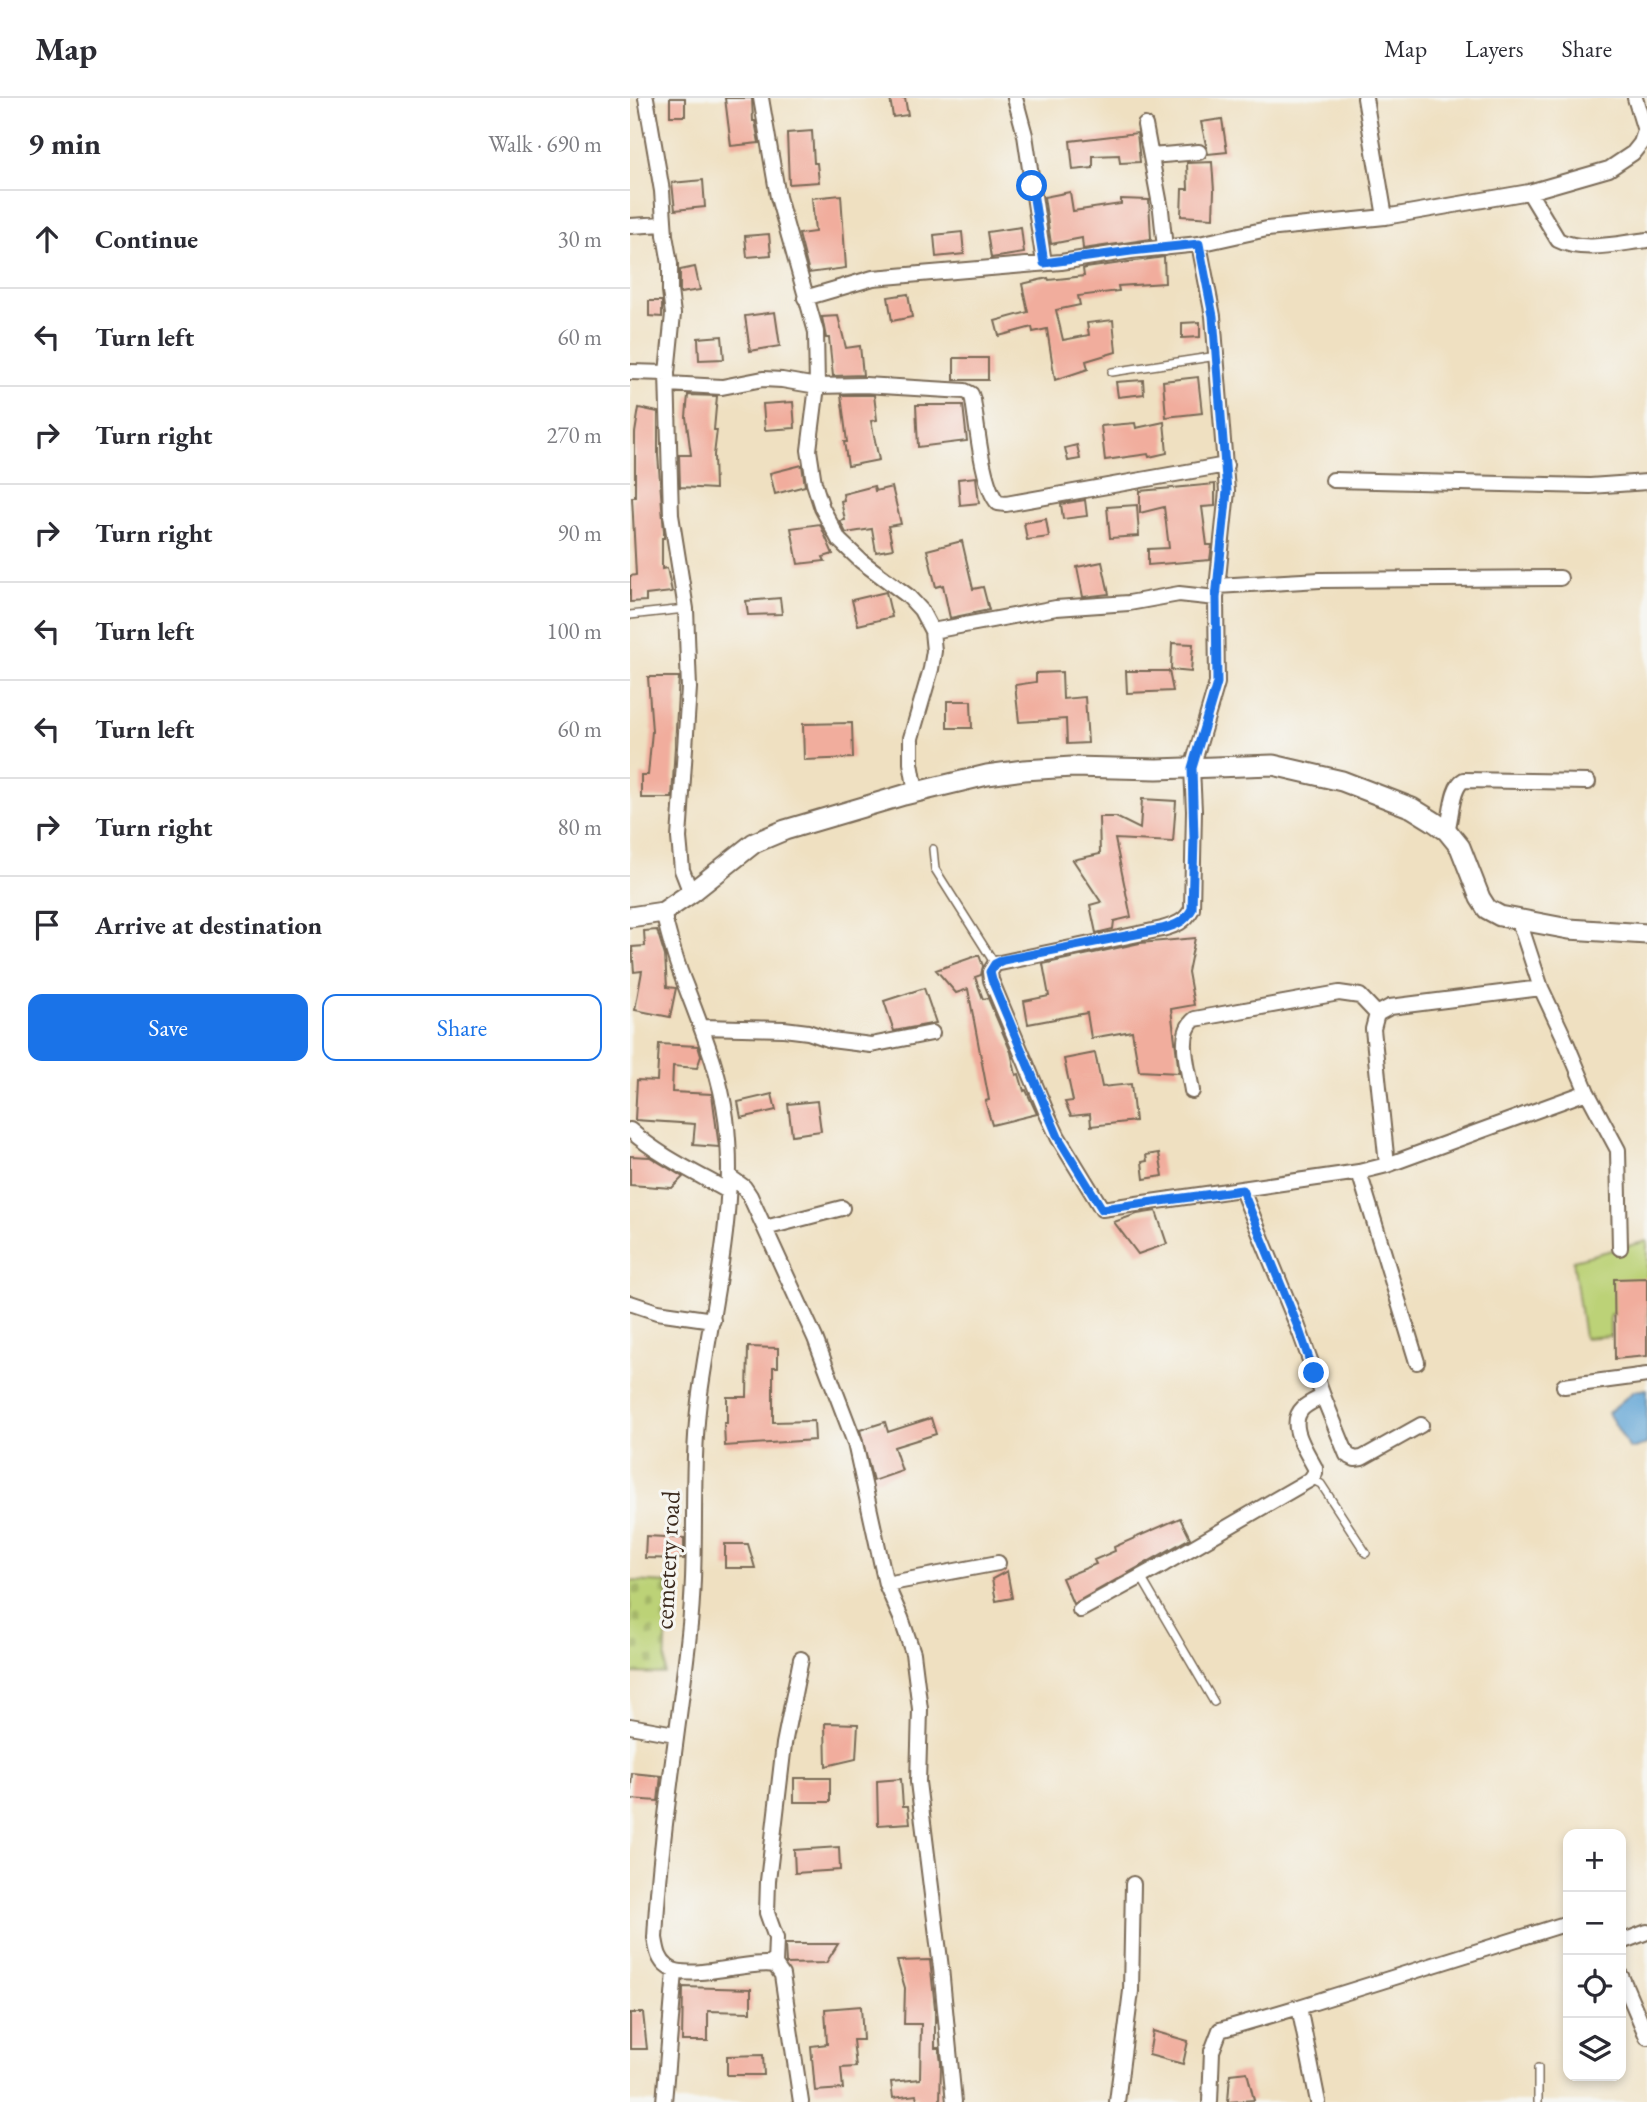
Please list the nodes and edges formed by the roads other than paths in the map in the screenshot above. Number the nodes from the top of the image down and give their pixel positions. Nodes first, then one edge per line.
1 (646, 98) edge
2 (761, 98) edge
3 (1015, 98) edge
4 (1365, 98) edge
5 (1640, 103) edge
6 (1145, 125) dead end
7 (1199, 152) dead end
8 (1151, 156) junction
9 (1529, 192) junction
10 (1385, 217) junction
11 (664, 224) junction
12 (630, 226) edge
13 (1647, 240) edge
14 (1199, 244) junction
15 (1165, 248) junction
16 (1044, 263) junction
17 (805, 298) junction
18 (1217, 356) junction
19 (630, 372) edge
20 (1112, 372) dead end
21 (668, 378) junction
22 (817, 386) junction
23 (1226, 465) junction
24 (1333, 480) dead end
25 (1647, 482) edge
26 (1560, 578) dead end
27 (1217, 592) junction
28 (686, 609) junction
29 (630, 615) edge
30 (932, 631) junction
31 (1192, 768) junction
32 (1588, 782) dead end
33 (916, 792) junction
34 (1447, 831) junction
35 (933, 849) dead end
36 (691, 893) junction
37 (663, 912) junction
38 (630, 917) edge
39 (1519, 921) junction
40 (1647, 934) edge
41 (995, 964) junction
42 (1541, 988) junction
43 (1377, 1014) junction
44 (702, 1027) junction
45 (932, 1033) dead end
46 (1192, 1091) dead end
47 (1587, 1092) junction
48 (630, 1130) edge
49 (1387, 1164) junction
50 (1359, 1172) junction
51 (729, 1184) junction
52 (1242, 1190) junction
53 (842, 1208) dead end
54 (765, 1228) junction
55 (1620, 1248) dead end
56 (630, 1303) edge
57 (713, 1320) junction
58 (1417, 1362) dead end
59 (1647, 1375) edge
60 (1564, 1385) dead end
61 (1322, 1396) junction
62 (1422, 1425) dead end
63 (1311, 1479) junction
64 (1366, 1553) dead end
65 (998, 1563) dead end
66 (1140, 1577) junction
67 (886, 1584) junction
68 (1080, 1610) dead end
69 (801, 1658) dead end
70 (1214, 1702) dead end
71 (630, 1726) edge
72 (675, 1734) junction
73 (1133, 1884) dead end
74 (1563, 1925) edge
75 (1647, 1932) edge
76 (1626, 1940) edge
77 (775, 1965) junction
78 (675, 1972) junction
79 (1626, 1988) edge
80 (1299, 2007) junction
81 (1647, 2037) edge
82 (1538, 2068) dead end
83 (664, 2102) edge
84 (801, 2102) edge
85 (954, 2102) edge
86 (1117, 2102) edge
87 (1210, 2102) edge
88 (1318, 2102) edge
89 (1538, 2102) edge

1 - 11 street
2 - 17 street
3 - 16 street
4 - 10 street
5 - 9 street
6 - 8 street
7 - 8 street
8 - 15 street
9 - 10 street
9 - 13 street
10 - 14 street
11 - 12 street
11 - 21 street
14 - 15 street
14 - 18 street
15 - 16 street
16 - 17 street
17 - 22 street
18 - 20 lane
18 - 23 street
19 - 21 street
21 - 22 street
21 - 28 street
22 - 23 street
22 - 30 street
23 - 27 street
24 - 25 street
26 - 27 street
27 - 30 street
27 - 31 street
28 - 29 lane
28 - 36 street
30 - 33 street
31 - 33 street
31 - 34 street
31 - 41 street
32 - 34 street
33 - 36 street
34 - 39 street
35 - 41 lane
36 - 37 street
37 - 38 street
37 - 44 street, cemetery road
39 - 40 street
39 - 42 street
41 - 52 street
42 - 43 street
42 - 47 street
43 - 46 street
43 - 49 street
44 - 45 street
44 - 51 street, cemetery road
47 - 49 street
47 - 55 street
48 - 51 street
49 - 50 street
50 - 52 street
50 - 58 street
51 - 54 street
51 - 57 street, cemetery road
52 - 61 street
53 - 54 street
54 - 67 street
56 - 57 street
57 - 72 street, cemetery road
59 - 60 street
61 - 62 street
61 - 63 street
63 - 64 lane
63 - 66 street
65 - 67 street
66 - 68 street
66 - 70 lane
67 - 85 street
69 - 77 street
71 - 72 street
72 - 78 street, cemetery road
73 - 86 street
74 - 80 street
75 - 76 street
77 - 78 street
77 - 84 street
78 - 83 street
79 - 81 street
80 - 87 street
80 - 88 street
82 - 89 lane

